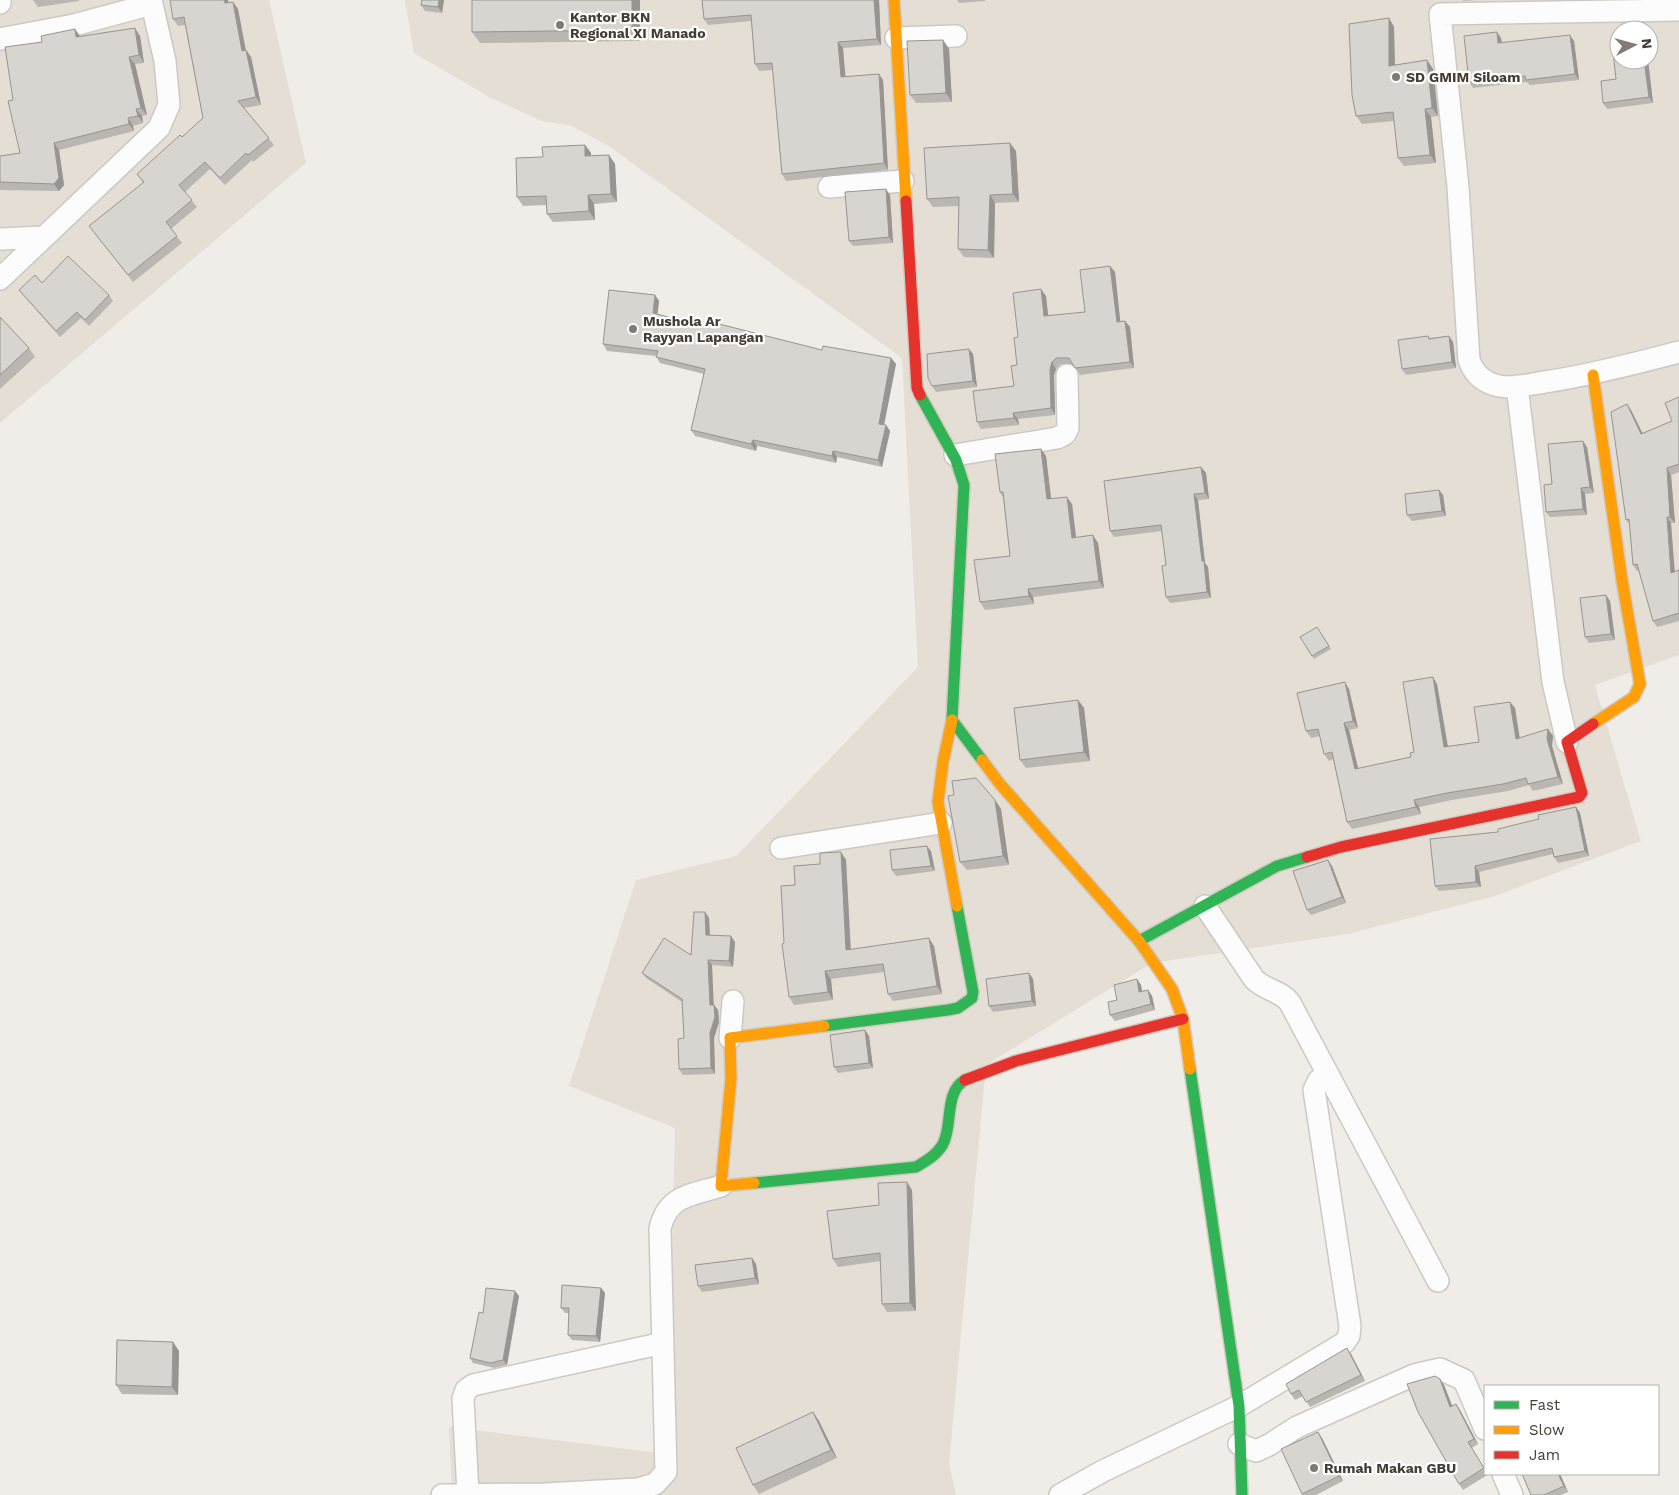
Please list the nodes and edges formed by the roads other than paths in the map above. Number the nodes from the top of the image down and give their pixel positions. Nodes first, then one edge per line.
1 (894, 0) edge
2 (152, 2) edge
3 (1439, 7) edge
4 (1679, 10) edge
5 (956, 36) dead end
6 (896, 38) junction
7 (0, 39) edge
8 (903, 181) junction
9 (829, 187) dead end
10 (44, 238) junction
11 (0, 239) edge
12 (0, 279) edge
13 (1679, 352) edge
14 (1593, 375) junction
15 (1067, 376) dead end
16 (1517, 386) junction
17 (955, 455) junction
18 (952, 720) junction
19 (1567, 742) junction
20 (942, 824) junction
21 (781, 848) dead end
22 (1205, 906) junction
23 (1139, 941) junction
24 (733, 1001) dead end
25 (1183, 1019) junction
26 (730, 1038) junction
27 (1329, 1078) junction
28 (721, 1186) junction
29 (1438, 1281) dead end
30 (663, 1343) junction
31 (1239, 1406) junction
32 (1484, 1427) edge
33 (1239, 1444) junction
34 (1503, 1475) edge
35 (468, 1494) junction
36 (502, 1494) edge
37 (442, 1495) edge
38 (1060, 1495) edge
39 (1242, 1495) edge
40 (1512, 1495) edge

1 - 6 street
2 - 7 street
2 - 10 street
3 - 4 street
3 - 16 street
5 - 6 street
6 - 8 street
8 - 9 street
8 - 17 street
10 - 11 street
10 - 12 street
13 - 14 street
14 - 16 street
14 - 19 street
15 - 17 street
16 - 19 street
17 - 18 street
18 - 20 street
18 - 23 street
19 - 22 street
20 - 21 street
20 - 26 street
22 - 23 street
22 - 27 street
23 - 25 street
24 - 26 street
25 - 28 street
25 - 31 street
26 - 28 street
27 - 29 street
27 - 31 street
28 - 30 street
30 - 35 street
30 - 36 street
31 - 33 street
31 - 38 street
32 - 33 street
33 - 39 street
34 - 40 street
35 - 36 street
35 - 37 street

